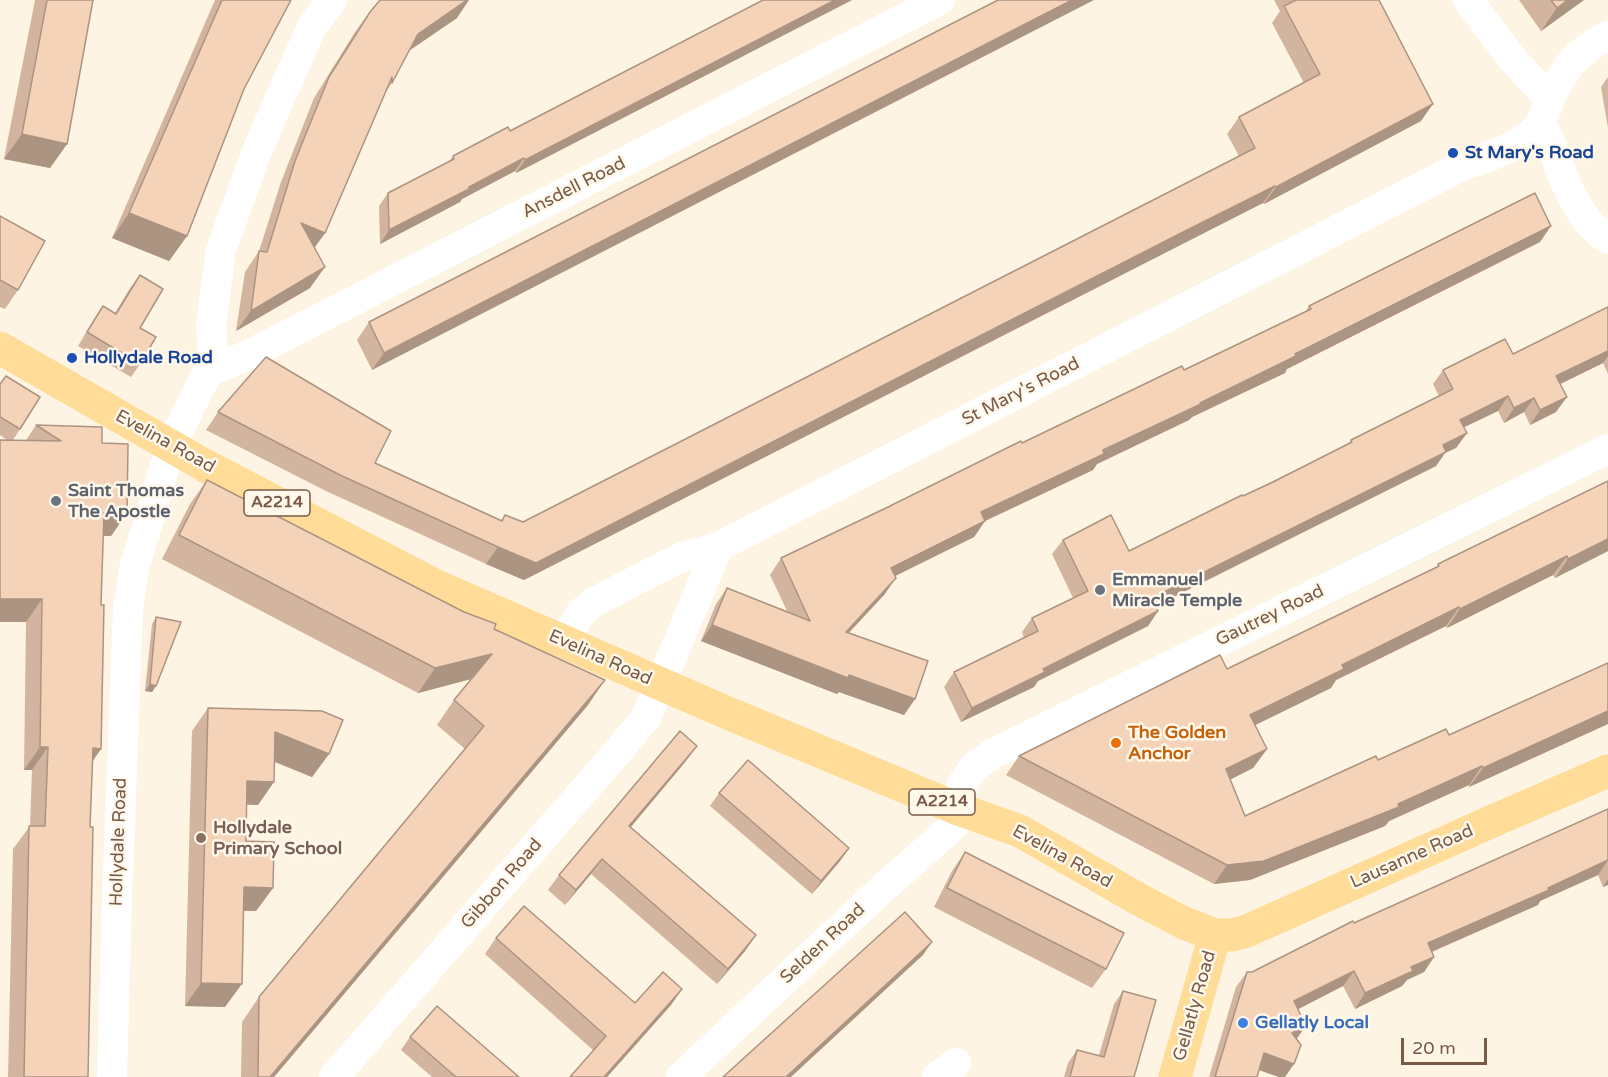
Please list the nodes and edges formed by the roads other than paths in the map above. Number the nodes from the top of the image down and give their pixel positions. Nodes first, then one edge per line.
1 (332, 0) edge
2 (940, 0) edge
3 (1468, 0) edge
4 (1608, 36) edge
5 (1545, 112) junction
6 (1608, 239) edge
7 (0, 348) edge
8 (207, 373) junction
9 (171, 446) junction
10 (1608, 449) edge
11 (718, 547) junction
12 (563, 642) junction
13 (661, 685) junction
14 (1608, 771) edge
15 (958, 808) junction
16 (1215, 935) junction
17 (112, 1077) edge
18 (334, 1077) edge
19 (681, 1077) edge
20 (1175, 1077) edge

1 - 8 street, Hollydale Road
2 - 8 street, Ansdell Road
3 - 5 street
4 - 5 street, St Mary's Road
5 - 6 street
5 - 11 street, St Mary's Road
7 - 9 main road, Evelina Road / A2214
8 - 9 street, Hollydale Road
9 - 12 main road, Evelina Road / A2214
9 - 17 street, Hollydale Road
10 - 15 street, Gautrey Road
11 - 12 street, St Mary's Road
11 - 13 street
12 - 13 main road, Evelina Road / A2214
13 - 15 main road, Evelina Road / A2214
13 - 18 street, Gibbon Road
14 - 16 main road, Lausanne Road / A2214
15 - 16 main road, Evelina Road / A2214
15 - 19 street, Selden Road
16 - 20 main road, Gellatly Road

